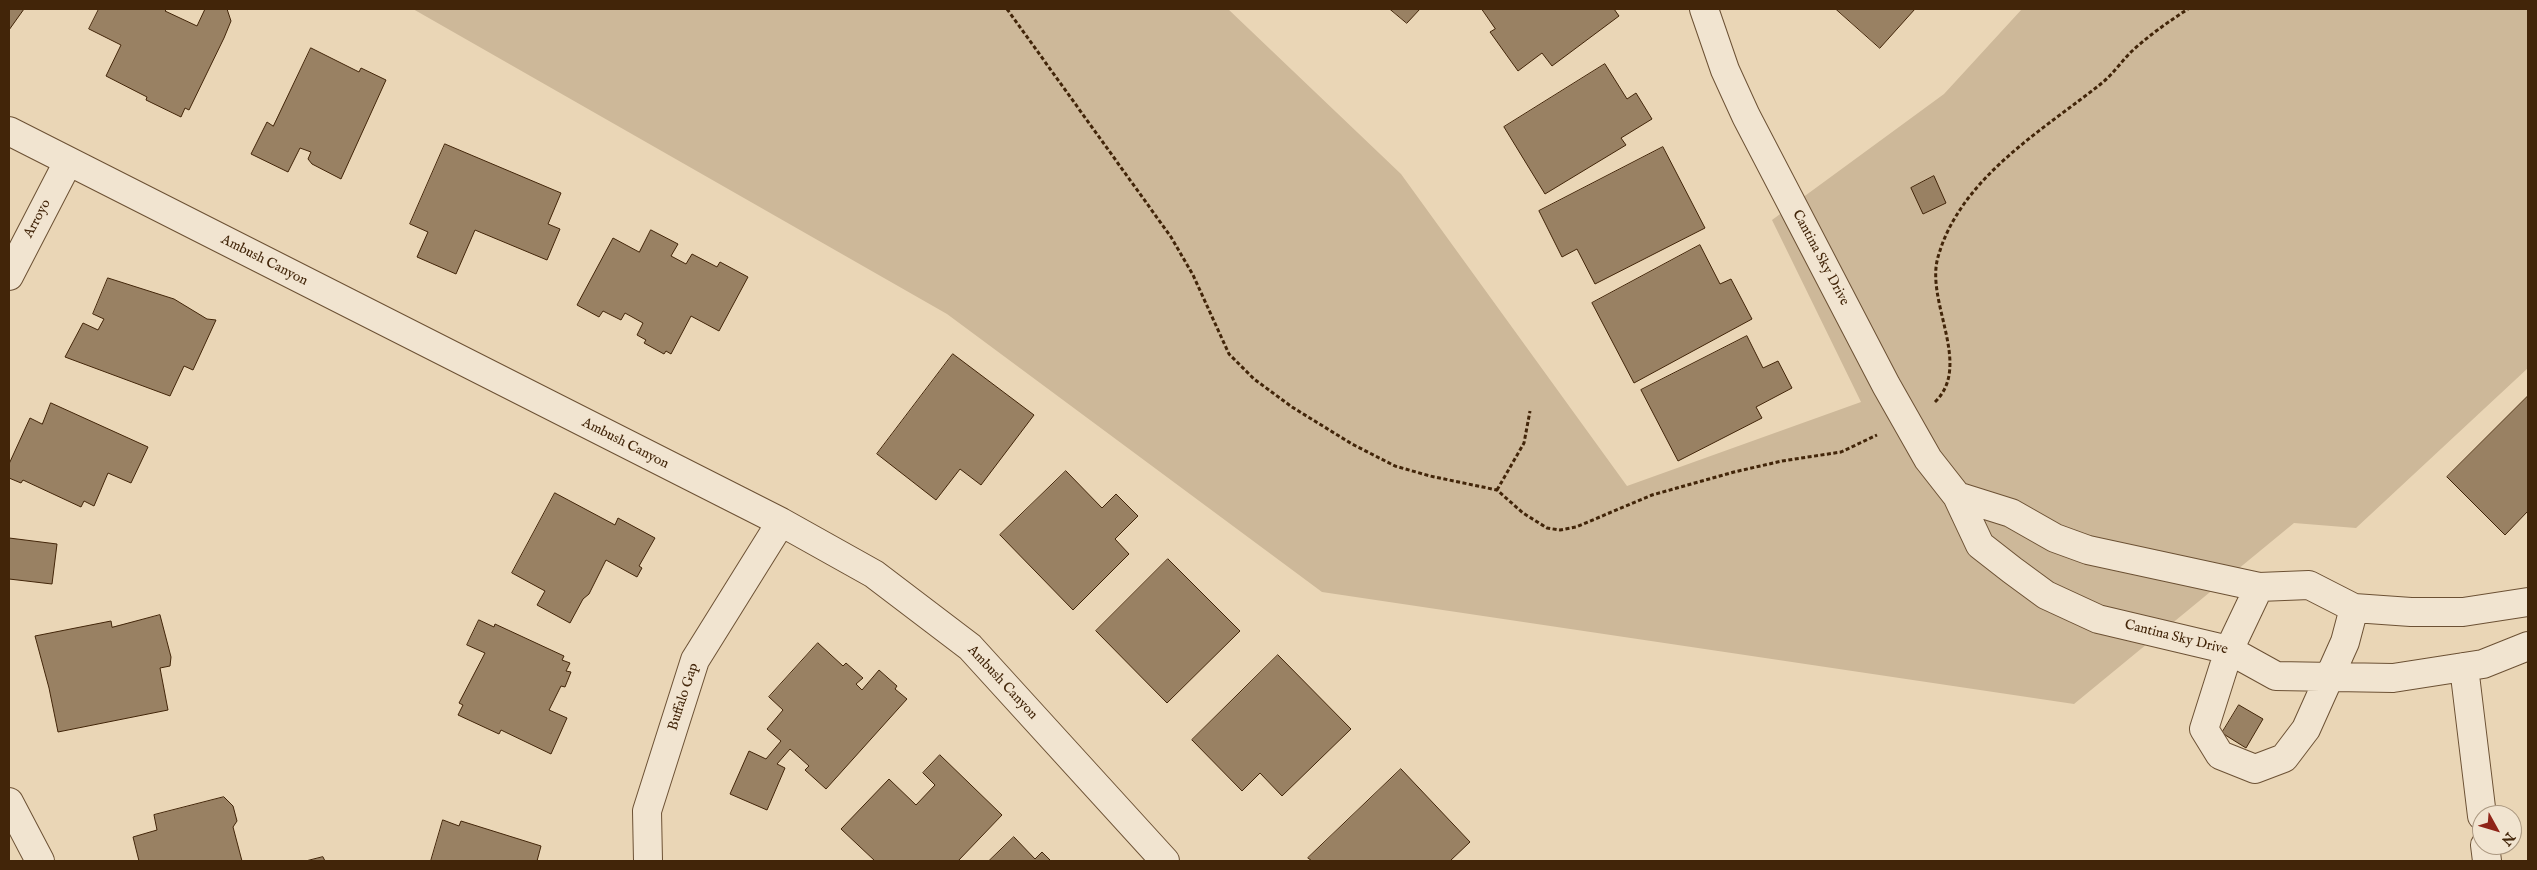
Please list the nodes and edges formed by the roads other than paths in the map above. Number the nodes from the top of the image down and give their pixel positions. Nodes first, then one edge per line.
1 (1704, 9) edge
2 (9, 131) edge
3 (68, 162) junction
4 (9, 276) edge
5 (1957, 496) junction
6 (781, 522) junction
7 (2259, 587) junction
8 (2528, 602) edge
9 (2354, 608) junction
10 (2528, 646) edge
11 (2229, 650) junction
12 (2464, 667) junction
13 (2328, 678) junction
14 (9, 802) edge
15 (2481, 805) edge
16 (40, 861) edge
17 (648, 861) edge
18 (1165, 861) edge

1 - 5 street, Cantina Sky Drive
2 - 3 street, Ambush Canyon
3 - 4 street, Arroyo
3 - 6 street, Ambush Canyon
5 - 7 street
5 - 11 street, Cantina Sky Drive
6 - 17 street, Buffalo Gap
6 - 18 street, Ambush Canyon
7 - 9 street
7 - 11 street
8 - 9 street
9 - 13 street
10 - 12 street, Cantina Sky Drive
11 - 13 street, Cantina Sky Drive
11 - 13 street
12 - 13 street, Cantina Sky Drive
12 - 15 street
14 - 16 street

